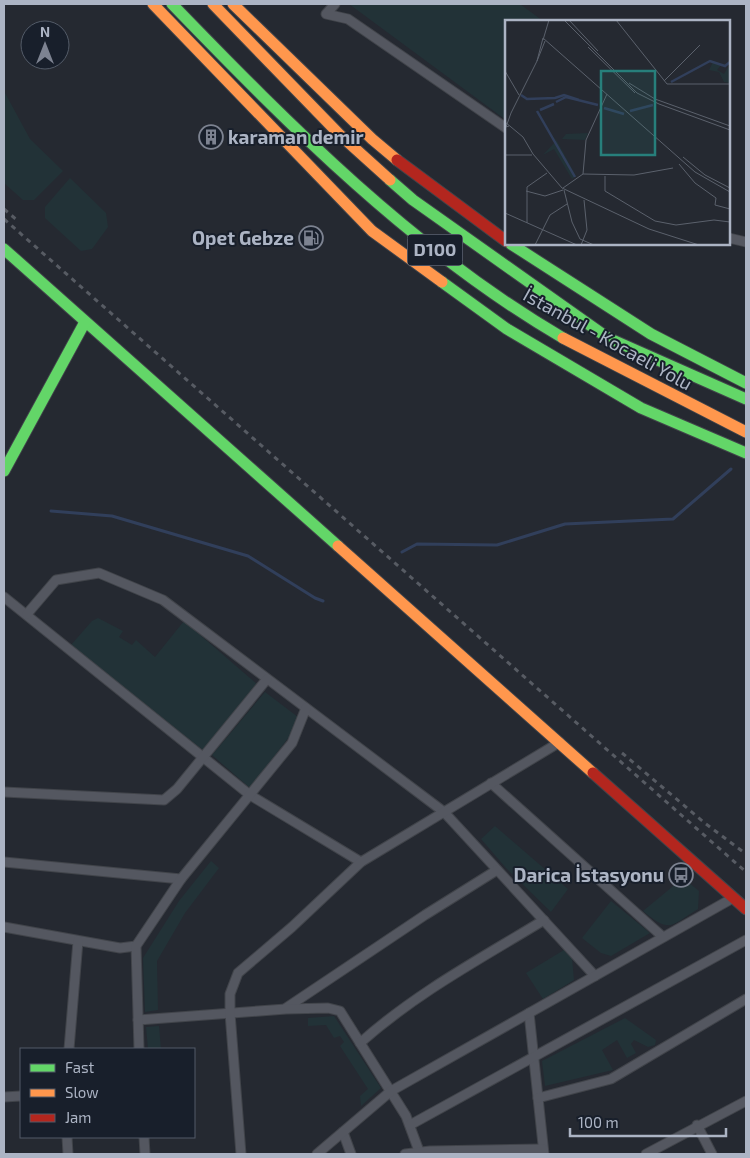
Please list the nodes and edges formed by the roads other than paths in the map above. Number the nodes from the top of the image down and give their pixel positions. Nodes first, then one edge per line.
1 (152, 4) edge
2 (172, 4) edge
3 (213, 4) edge
4 (232, 4) edge
5 (335, 4) edge
6 (505, 127) edge
7 (730, 238) edge
8 (505, 240) edge
9 (746, 242) edge
10 (512, 245) edge
11 (4, 249) edge
12 (85, 322) junction
13 (746, 383) edge
14 (746, 399) edge
15 (746, 432) edge
16 (746, 453) edge
17 (4, 471) edge
18 (4, 597) edge
19 (27, 614) junction
20 (267, 678) junction
21 (306, 708) junction
22 (560, 742) junction
23 (203, 757) junction
24 (491, 783) junction
25 (4, 792) edge
26 (250, 795) junction
27 (444, 812) junction
28 (4, 862) edge
29 (361, 862) junction
30 (497, 870) junction
31 (181, 879) junction
32 (733, 898) junction
33 (746, 910) edge
34 (544, 920) junction
35 (4, 927) edge
36 (663, 937) junction
37 (746, 940) edge
38 (78, 941) junction
39 (136, 946) junction
40 (595, 976) junction
41 (746, 999) edge
42 (286, 1009) junction
43 (230, 1013) junction
44 (528, 1013) junction
45 (138, 1020) junction
46 (360, 1043) junction
47 (68, 1048) edge
48 (139, 1048) edge
49 (533, 1057) junction
50 (391, 1091) junction
51 (20, 1096) edge
52 (4, 1097) edge
53 (538, 1098) junction
54 (746, 1101) edge
55 (410, 1125) junction
56 (697, 1125) junction
57 (343, 1132) junction
58 (67, 1138) edge
59 (144, 1138) edge
60 (420, 1152) junction
61 (544, 1152) edge
62 (452, 1153) edge
63 (68, 1154) edge
64 (145, 1154) edge
65 (241, 1154) edge
66 (318, 1154) edge
67 (351, 1154) edge
68 (405, 1154) edge
69 (646, 1154) edge
70 (712, 1154) edge

1 - 16 main road
2 - 15 main road, İstanbul - Kocaeli Yolu / D100
3 - 14 main road, D100
4 - 8 main road
5 - 6 street
7 - 9 street
10 - 13 main road
11 - 12 main road
12 - 17 main road
12 - 22 main road
18 - 19 street
19 - 20 street
19 - 23 street
20 - 21 street
20 - 23 street
21 - 26 street
21 - 27 street
22 - 24 street
22 - 32 main road
23 - 25 street
23 - 26 street
24 - 27 street
24 - 36 street
26 - 29 street
26 - 31 street
27 - 29 street
27 - 30 street
28 - 31 street
29 - 43 street
30 - 34 street
30 - 42 street
31 - 39 street
32 - 33 main road
32 - 36 street
34 - 40 street
34 - 46 street
35 - 38 street
36 - 40 street
37 - 49 street
38 - 39 street
38 - 47 street
39 - 45 street
40 - 44 street
41 - 53 street
42 - 43 street
42 - 46 street
43 - 45 street
43 - 65 street
44 - 49 street
44 - 50 street
45 - 48 street
46 - 50 street
49 - 53 street
49 - 55 street
50 - 55 street
50 - 57 street
51 - 52 street
53 - 61 street
54 - 56 street
55 - 60 street
56 - 69 street
56 - 70 street
57 - 66 street
57 - 67 street
58 - 63 street
59 - 64 street
60 - 62 street
60 - 68 street
61 - 62 street

